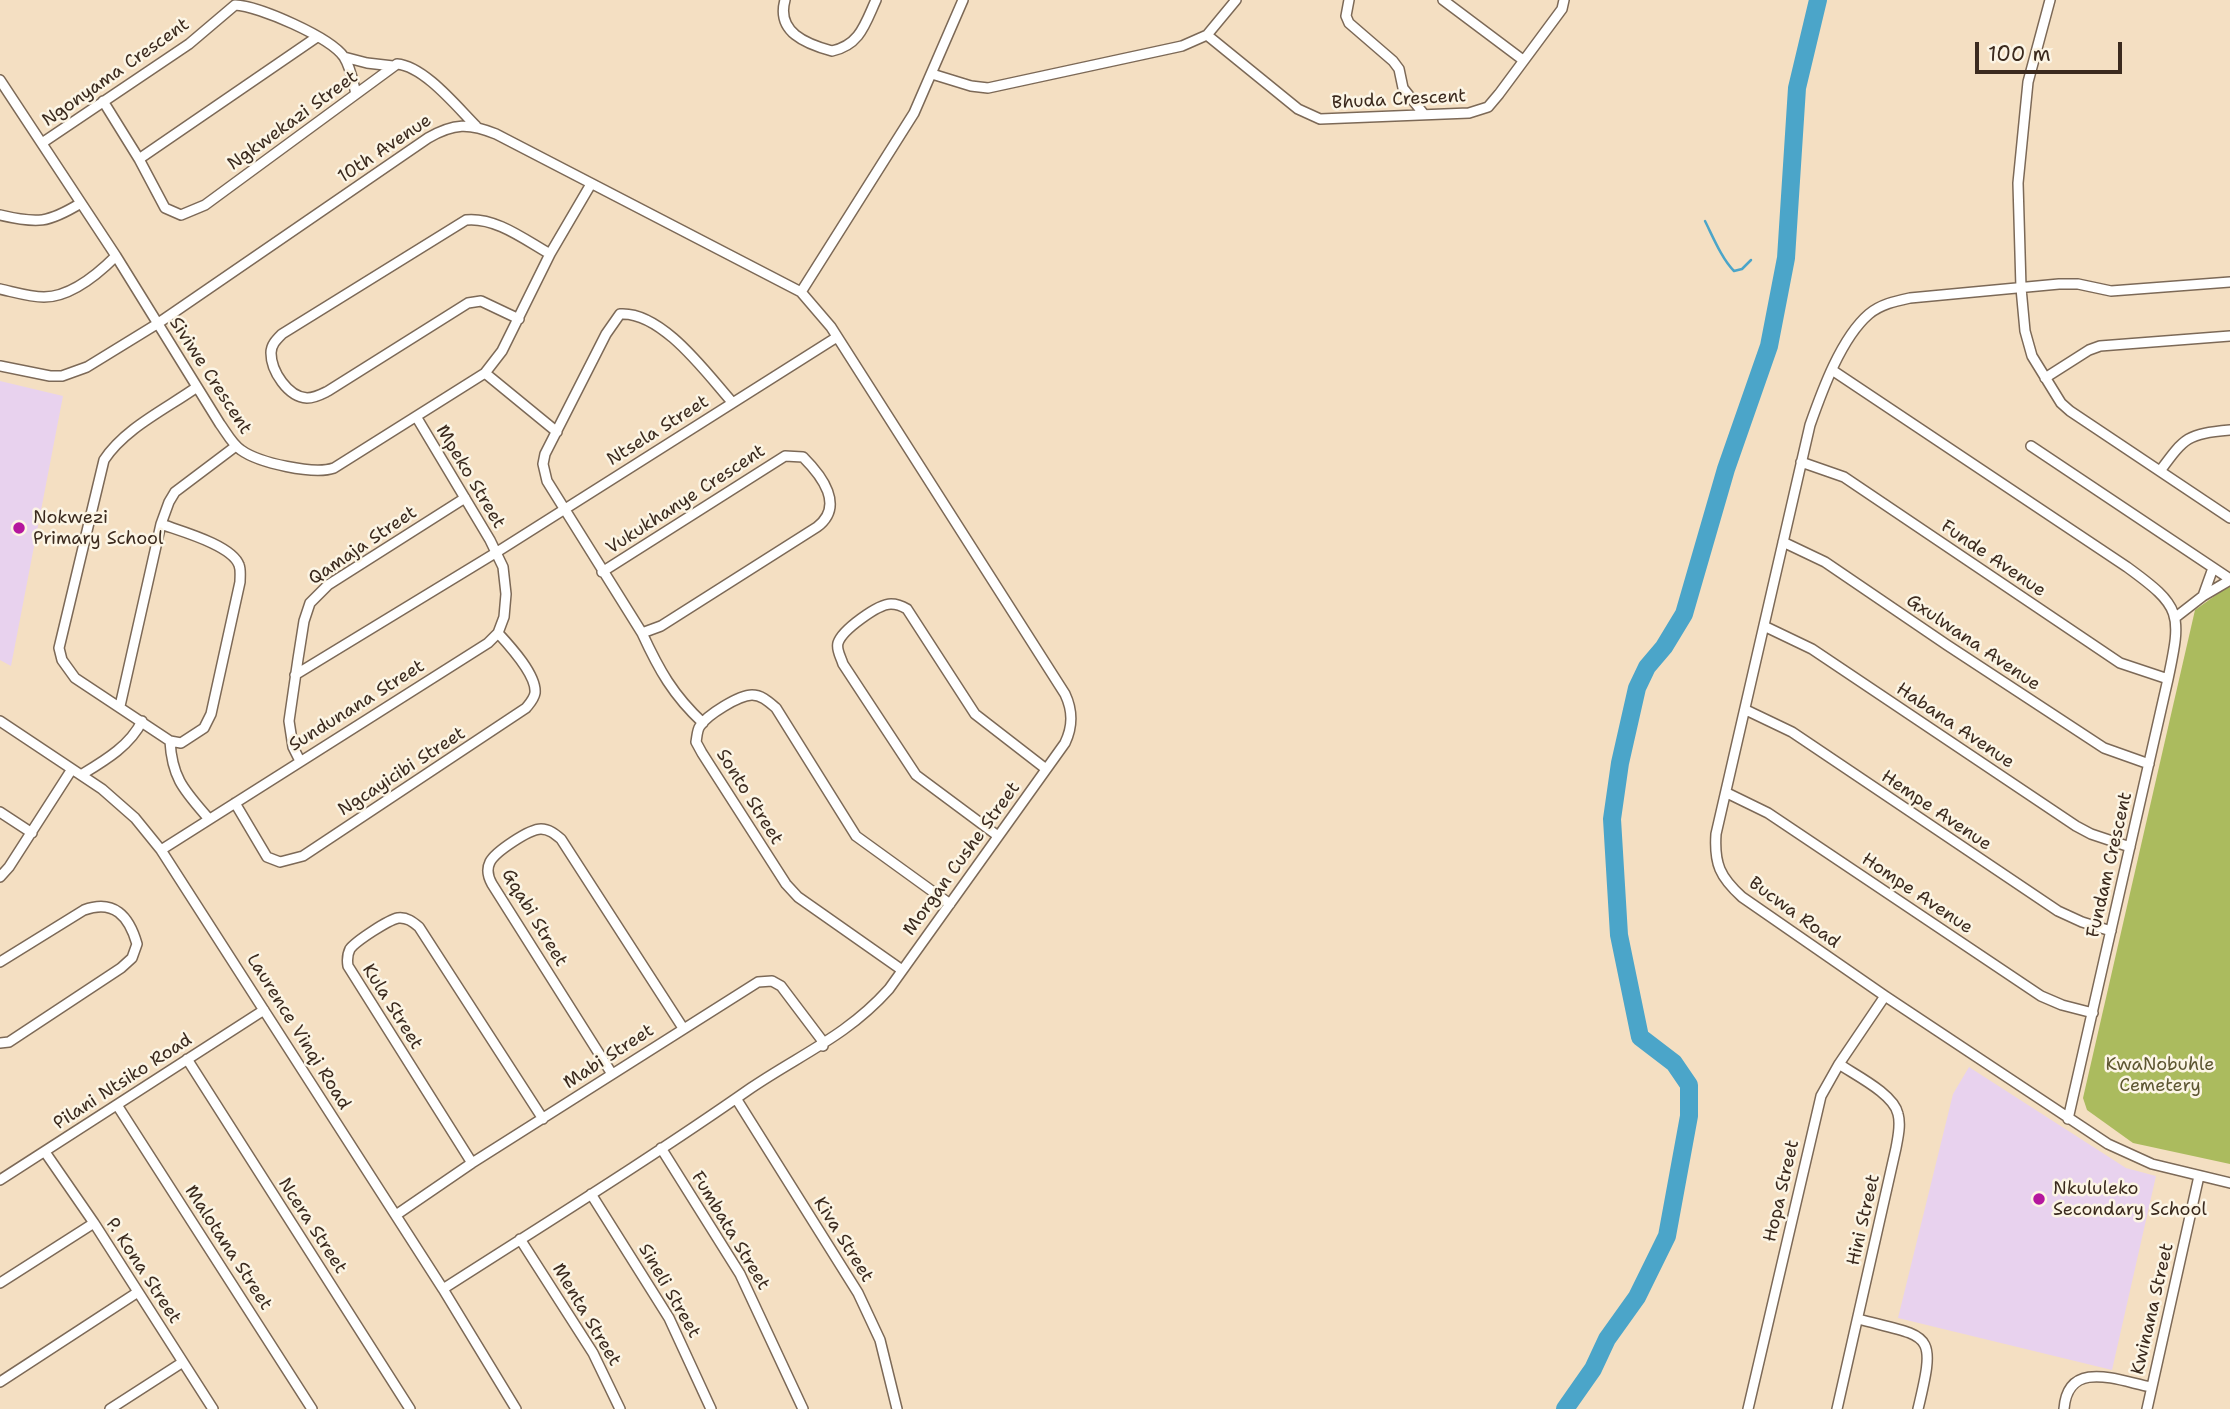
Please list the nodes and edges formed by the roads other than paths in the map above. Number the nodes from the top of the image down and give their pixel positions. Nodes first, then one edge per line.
1 (785, 0) edge
2 (876, 0) edge
3 (963, 0) edge
4 (1236, 0) edge
5 (1349, 0) edge
6 (1443, 0) edge
7 (1564, 0) edge
8 (2050, 0) edge
9 (1207, 35) junction
10 (317, 37) junction
11 (344, 57) junction
12 (1523, 61) junction
13 (393, 66) junction
14 (932, 74) junction
15 (0, 80) edge
16 (356, 94) junction
17 (103, 101) junction
18 (1423, 113) junction
19 (476, 126) junction
20 (43, 142) junction
21 (139, 159) junction
22 (591, 184) junction
23 (81, 203) junction
24 (0, 215) edge
25 (550, 254) junction
26 (116, 256) junction
27 (2230, 282) edge
28 (2021, 288) junction
29 (0, 289) edge
30 (801, 292) junction
31 (519, 319) junction
32 (157, 324) junction
33 (2230, 335) edge
34 (837, 337) junction
35 (0, 366) edge
36 (1832, 370) junction
37 (485, 373) junction
38 (2045, 378) junction
39 (197, 387) junction
40 (732, 402) junction
41 (417, 418) junction
42 (2230, 430) edge
43 (556, 432) junction
44 (236, 446) junction
45 (2031, 446) dead end
46 (1801, 462) junction
47 (2160, 471) junction
48 (465, 498) junction
49 (566, 508) junction
50 (2230, 518) edge
51 (161, 524) junction
52 (1783, 542) junction
53 (497, 552) junction
54 (2213, 568) junction
55 (603, 572) junction
56 (2230, 579) edge
57 (2203, 596) junction
58 (2176, 617) junction
59 (1764, 626) junction
60 (498, 633) junction
61 (642, 633) junction
62 (295, 675) junction
63 (2168, 679) junction
64 (120, 706) junction
65 (1746, 710) junction
66 (0, 721) edge
67 (142, 721) junction
68 (703, 723) junction
69 (170, 741) junction
70 (300, 761) junction
71 (2149, 764) junction
72 (72, 769) junction
73 (1046, 769) junction
74 (80, 775) junction
75 (1727, 793) junction
76 (235, 803) junction
77 (0, 812) edge
78 (209, 819) junction
79 (32, 833) junction
80 (998, 836) junction
81 (2130, 847) junction
82 (161, 850) junction
83 (0, 877) edge
84 (950, 904) junction
85 (2111, 931) junction
86 (0, 962) edge
87 (902, 970) junction
88 (1885, 996) junction
89 (264, 1010) junction
90 (2093, 1013) junction
91 (683, 1028) junction
92 (0, 1044) edge
93 (822, 1046) junction
94 (187, 1059) junction
95 (1839, 1064) junction
96 (612, 1074) junction
97 (737, 1100) junction
98 (117, 1105) junction
99 (543, 1119) junction
100 (2068, 1119) junction
101 (661, 1148) junction
102 (45, 1152) junction
103 (472, 1163) junction
104 (2199, 1176) junction
105 (0, 1180) edge
106 (2230, 1183) edge
107 (592, 1194) junction
108 (396, 1215) junction
109 (94, 1223) junction
110 (520, 1239) junction
111 (0, 1283) edge
112 (443, 1289) junction
113 (138, 1292) junction
114 (1858, 1319) junction
115 (183, 1362) junction
116 (0, 1382) edge
117 (2151, 1387) junction
118 (110, 1409) edge
119 (213, 1409) edge
120 (312, 1409) edge
121 (410, 1409) edge
122 (516, 1409) edge
123 (620, 1409) edge
124 (711, 1409) edge
125 (803, 1409) edge
126 (897, 1409) edge
127 (1748, 1409) edge
128 (1837, 1409) edge
129 (1918, 1409) edge
130 (2064, 1409) edge
131 (2147, 1409) edge

1 - 2 street
3 - 14 street
4 - 9 street
5 - 18 street
6 - 12 street
7 - 12 street, Bhuda Crescent
8 - 28 street
9 - 14 street
9 - 18 street, Bhuda Crescent
10 - 11 street
10 - 17 street, Ngonyama Crescent
10 - 21 street
11 - 13 street
11 - 16 street
12 - 18 street, Bhuda Crescent
13 - 16 street, Ngkwekazi Street
13 - 19 street
14 - 30 street
15 - 20 street, Siviwe Crescent
16 - 21 street, Ngkwekazi Street
17 - 20 street, Ngonyama Crescent
17 - 21 street, Ngkwekazi Street
19 - 22 street
19 - 32 street, 10th Avenue
20 - 23 street, Siviwe Crescent
22 - 25 street, Siviwe Crescent
22 - 30 street
23 - 24 street
23 - 26 street, Siviwe Crescent
25 - 31 street, Siviwe Crescent
25 - 31 street
26 - 29 street
26 - 32 street, Siviwe Crescent
27 - 28 street, Bucwa Road
28 - 36 street, Bucwa Road
28 - 38 street
30 - 34 street, Morgan Cushe Street
31 - 37 street, Siviwe Crescent
32 - 35 street, 10th Avenue
32 - 39 street, Siviwe Crescent
33 - 38 street
34 - 40 street, Ntsela Street
34 - 73 street, Morgan Cushe Street
36 - 46 street, Bucwa Road
36 - 58 street
37 - 41 street, Siviwe Crescent
37 - 43 street
38 - 47 street
39 - 44 street, Siviwe Crescent
39 - 64 street
40 - 43 street, Vukukhanye Crescent
40 - 49 street, Ntsela Street
41 - 44 street, Siviwe Crescent
41 - 48 street, Mpeko Street
42 - 47 street
43 - 49 street, Vukukhanye Crescent
44 - 51 street
45 - 54 street
46 - 52 street, Bucwa Road
46 - 63 street, Funde Avenue
47 - 50 street
48 - 53 street, Mpeko Street
48 - 62 street, Qamaja Street
49 - 53 street, Ntsela Street
49 - 55 street, Vukukhanye Crescent
51 - 64 street
51 - 69 street
52 - 59 street, Bucwa Road
52 - 71 street, Gxulwana Avenue
53 - 60 street
53 - 62 street, Ntsela Street
54 - 56 street
54 - 57 street
55 - 61 street, Vukukhanye Crescent
55 - 61 street, Vukukhanye Crescent
56 - 57 street
57 - 58 street
58 - 63 street, Fundam Crescent
59 - 65 street, Bucwa Road
59 - 81 street, Habana Avenue
60 - 70 street, Sundunana Street
60 - 76 street, Ngcayicibi Street
61 - 68 street
62 - 70 street, Qamaja Street
63 - 71 street, Fundam Crescent
64 - 67 street
65 - 75 street, Bucwa Road
65 - 85 street, Hempe Avenue
66 - 72 street, Laurence Vinqi Road
67 - 69 street
67 - 74 street
68 - 84 street
68 - 87 street, Sonto Street
69 - 78 street
70 - 76 street, Sundunana Street
71 - 81 street, Fundam Crescent
72 - 74 street, Laurence Vinqi Road
72 - 79 street
73 - 80 street, Morgan Cushe Street
73 - 80 street
74 - 82 street, Laurence Vinqi Road
75 - 88 street, Bucwa Road
75 - 90 street, Hompe Avenue
76 - 78 street, Sundunana Street
77 - 79 street
78 - 82 street, Sundunana Street
79 - 83 street
80 - 84 street, Morgan Cushe Street
81 - 85 street, Fundam Crescent
82 - 89 street, Laurence Vinqi Road
84 - 87 street, Morgan Cushe Street
85 - 90 street, Fundam Crescent
86 - 92 street
87 - 93 street, Morgan Cushe Street
88 - 95 street, Hopa Street
88 - 100 street, Bucwa Road
89 - 94 street, Pilani Ntsiko Road
89 - 108 street, Laurence Vinqi Road
90 - 100 street, Fundam Crescent
91 - 93 street, Mabi Street
91 - 96 street, Mabi Street
91 - 96 street, Gqabi Street
93 - 97 street, Morgan Cushe Street
94 - 98 street, Pilani Ntsiko Road
94 - 121 street, Ncera Street
95 - 114 street, Hini Street
95 - 127 street, Hopa Street
96 - 99 street, Mabi Street
97 - 101 street, Morgan Cushe Street
97 - 126 street, Kiva Street
98 - 102 street, Pilani Ntsiko Road
98 - 120 street, Malotana Street
99 - 103 street, Mabi Street
99 - 103 street, Kula Street
100 - 104 street, Bucwa Road
101 - 107 street, Morgan Cushe Street
101 - 125 street, Fumbata Street
102 - 105 street, Pilani Ntsiko Road
102 - 109 street, P. Kona Street
103 - 108 street, Mabi Street
104 - 106 street, Bucwa Road
104 - 117 street, Kwinana Street
107 - 110 street, Morgan Cushe Street
107 - 124 street, Sineli Street
108 - 112 street, Laurence Vinqi Road
109 - 111 street
109 - 113 street, P. Kona Street
110 - 112 street, Morgan Cushe Street
110 - 123 street, Menta Street
112 - 122 street, Laurence Vinqi Road
113 - 115 street, P. Kona Street
113 - 116 street
114 - 128 street, Hini Street
114 - 129 street
115 - 118 street
115 - 119 street, P. Kona Street
117 - 130 street
117 - 131 street, Kwinana Street

